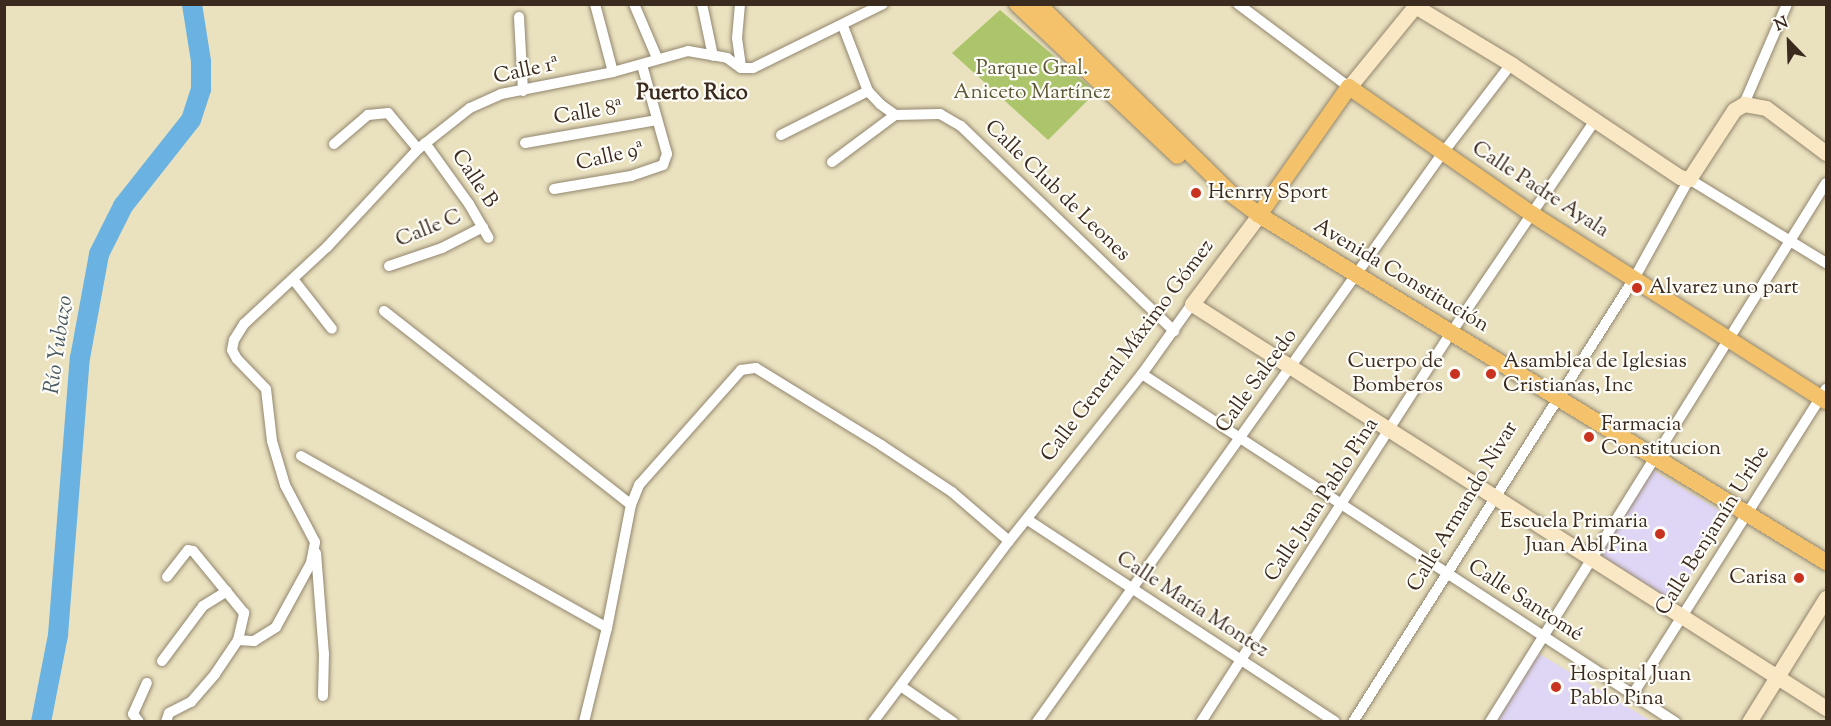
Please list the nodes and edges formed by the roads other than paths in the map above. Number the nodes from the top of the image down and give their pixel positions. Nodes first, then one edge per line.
1 (595, 4) edge
2 (634, 4) edge
3 (702, 4) edge
4 (740, 4) edge
5 (1017, 4) edge
6 (1038, 4) edge
7 (1238, 4) edge
8 (1787, 4) edge
9 (1414, 5) edge
10 (875, 6) edge
11 (519, 17) dead end
12 (843, 26) junction
13 (713, 56) junction
14 (657, 58) junction
15 (1511, 64) junction
16 (642, 65) junction
17 (741, 68) junction
18 (613, 72) junction
19 (1349, 87) junction
20 (523, 91) junction
21 (868, 91) junction
22 (1744, 104) junction
23 (895, 115) junction
24 (657, 120) junction
25 (1595, 120) junction
26 (781, 135) dead end
27 (525, 143) dead end
28 (334, 144) dead end
29 (422, 146) junction
30 (1827, 153) edge
31 (1442, 154) junction
32 (832, 162) dead end
33 (1689, 179) junction
34 (1827, 183) edge
35 (554, 189) dead end
36 (1230, 193) junction
37 (1532, 214) junction
38 (1259, 215) junction
39 (483, 227) junction
40 (489, 238) dead end
41 (1791, 242) junction
42 (1827, 263) edge
43 (389, 266) dead end
44 (1357, 277) junction
45 (1635, 277) junction
46 (293, 279) junction
47 (1192, 304) junction
48 (384, 311) dead end
49 (332, 329) dead end
50 (1174, 331) junction
51 (1451, 333) junction
52 (1730, 339) junction
53 (1290, 368) junction
54 (1142, 374) junction
55 (1556, 396) junction
56 (1825, 396) edge
57 (1391, 430) junction
58 (1239, 439) junction
59 (301, 456) dead end
60 (1653, 457) junction
61 (1493, 496) junction
62 (631, 505) junction
63 (1341, 506) junction
64 (1747, 514) junction
65 (1028, 520) junction
66 (315, 542) junction
67 (1009, 542) junction
68 (1594, 560) junction
69 (1827, 562) edge
70 (1448, 574) junction
71 (167, 577) dead end
72 (1130, 590) junction
73 (227, 591) junction
74 (1827, 598) edge
75 (1684, 614) junction
76 (607, 628) junction
77 (1544, 636) junction
78 (238, 640) junction
79 (162, 661) dead end
80 (1242, 661) junction
81 (1778, 676) junction
82 (147, 683) dead end
83 (902, 687) junction
84 (1633, 694) junction
85 (323, 696) dead end
86 (1827, 708) edge
87 (139, 722) edge
88 (166, 722) edge
89 (584, 722) edge
90 (873, 722) edge
91 (953, 722) edge
92 (1037, 722) edge
93 (1201, 722) edge
94 (1335, 722) edge
95 (1353, 722) edge
96 (1490, 722) edge
97 (1675, 722) edge
98 (1749, 722) edge

1 - 18 street
2 - 14 street
3 - 13 street
4 - 17 street
5 - 36 main road
6 - 36 main road
7 - 19 street, Calle Padre Ayala
8 - 22 street
9 - 15 street
9 - 19 street, Calle General Máximo Gómez
10 - 12 street
11 - 20 street
12 - 17 street
12 - 21 street
13 - 14 street, Calle 1ª
13 - 17 street, Calle 1ª
14 - 16 street, Calle 1ª
15 - 25 street
15 - 31 street, Calle Salcedo
16 - 18 street, Calle 1ª
16 - 24 street
18 - 20 street, Calle 1ª
19 - 31 main road, Calle Padre Ayala
19 - 38 main road, Calle General Máximo Gómez
20 - 29 street, Calle 1ª
21 - 23 street
21 - 26 street
22 - 30 street
22 - 33 street, Calle Armando Nivar
23 - 32 street
23 - 50 street, Calle Club de Leones
24 - 27 street, Calle 8ª
24 - 35 street, Calle 9ª
25 - 33 street
25 - 37 street, Calle Juan Pablo Pina
28 - 29 street, Calle B
29 - 39 street, Calle B
29 - 46 street, Calle 1ª
31 - 37 main road, Calle Padre Ayala
31 - 44 street, Calle Salcedo
33 - 41 street
33 - 45 street, Calle Armando Nivar
34 - 41 street
36 - 38 main road, Avenida Constitución
37 - 45 main road, Calle Padre Ayala
37 - 51 street, Calle Juan Pablo Pina
38 - 44 main road, Avenida Constitución
38 - 47 street, Calle General Máximo Gómez
39 - 40 street, Calle B
39 - 43 street, Calle C
41 - 42 street
41 - 52 street
44 - 51 main road, Avenida Constitución
44 - 53 street, Calle Salcedo
45 - 52 main road, Calle Padre Ayala
45 - 55 street, Calle Armando Nivar
46 - 49 street
46 - 66 street, Calle 1ª
47 - 50 street, Calle General Máximo Gómez
47 - 53 street
48 - 62 street
50 - 54 street, Calle General Máximo Gómez
51 - 55 main road, Avenida Constitución
51 - 57 street, Calle Juan Pablo Pina
52 - 56 main road, Calle Padre Ayala
52 - 60 street
53 - 57 street
53 - 58 street, Calle Salcedo
54 - 58 street, Calle Santomé
54 - 65 street, Calle General Máximo Gómez
55 - 60 main road, Avenida Constitución
55 - 61 street, Calle Armando Nivar
56 - 64 street, Calle Benjamín Uribe
57 - 61 street
57 - 63 street, Calle Juan Pablo Pina
58 - 63 street, Calle Santomé
58 - 72 street, Calle Salcedo
59 - 76 street
60 - 64 main road, Avenida Constitución
60 - 68 street
61 - 68 street
61 - 70 street, Calle Armando Nivar
62 - 67 street
62 - 76 street
63 - 70 street, Calle Santomé
63 - 80 street, Calle Juan Pablo Pina
64 - 69 main road, Avenida Constitución
64 - 75 street, Calle Benjamín Uribe
65 - 67 street, Calle General Máximo Gómez
65 - 72 street, Calle María Montez
66 - 78 street
66 - 85 street
67 - 83 street, Calle General Máximo Gómez
68 - 75 street
68 - 77 street
70 - 77 street, Calle Santomé
70 - 95 street, Calle Armando Nivar
71 - 73 street
72 - 80 street, Calle María Montez
72 - 92 street, Calle Salcedo
73 - 78 street
73 - 79 street
74 - 81 street
75 - 81 street
75 - 84 street, Calle Benjamín Uribe
76 - 89 street
77 - 84 street, Calle Santomé
77 - 96 street
78 - 88 street
80 - 93 street, Calle Juan Pablo Pina
80 - 94 street, Calle María Montez
81 - 86 street
81 - 98 street
82 - 87 street
83 - 90 street, Calle General Máximo Gómez
83 - 91 street
84 - 97 street, Calle Santomé

